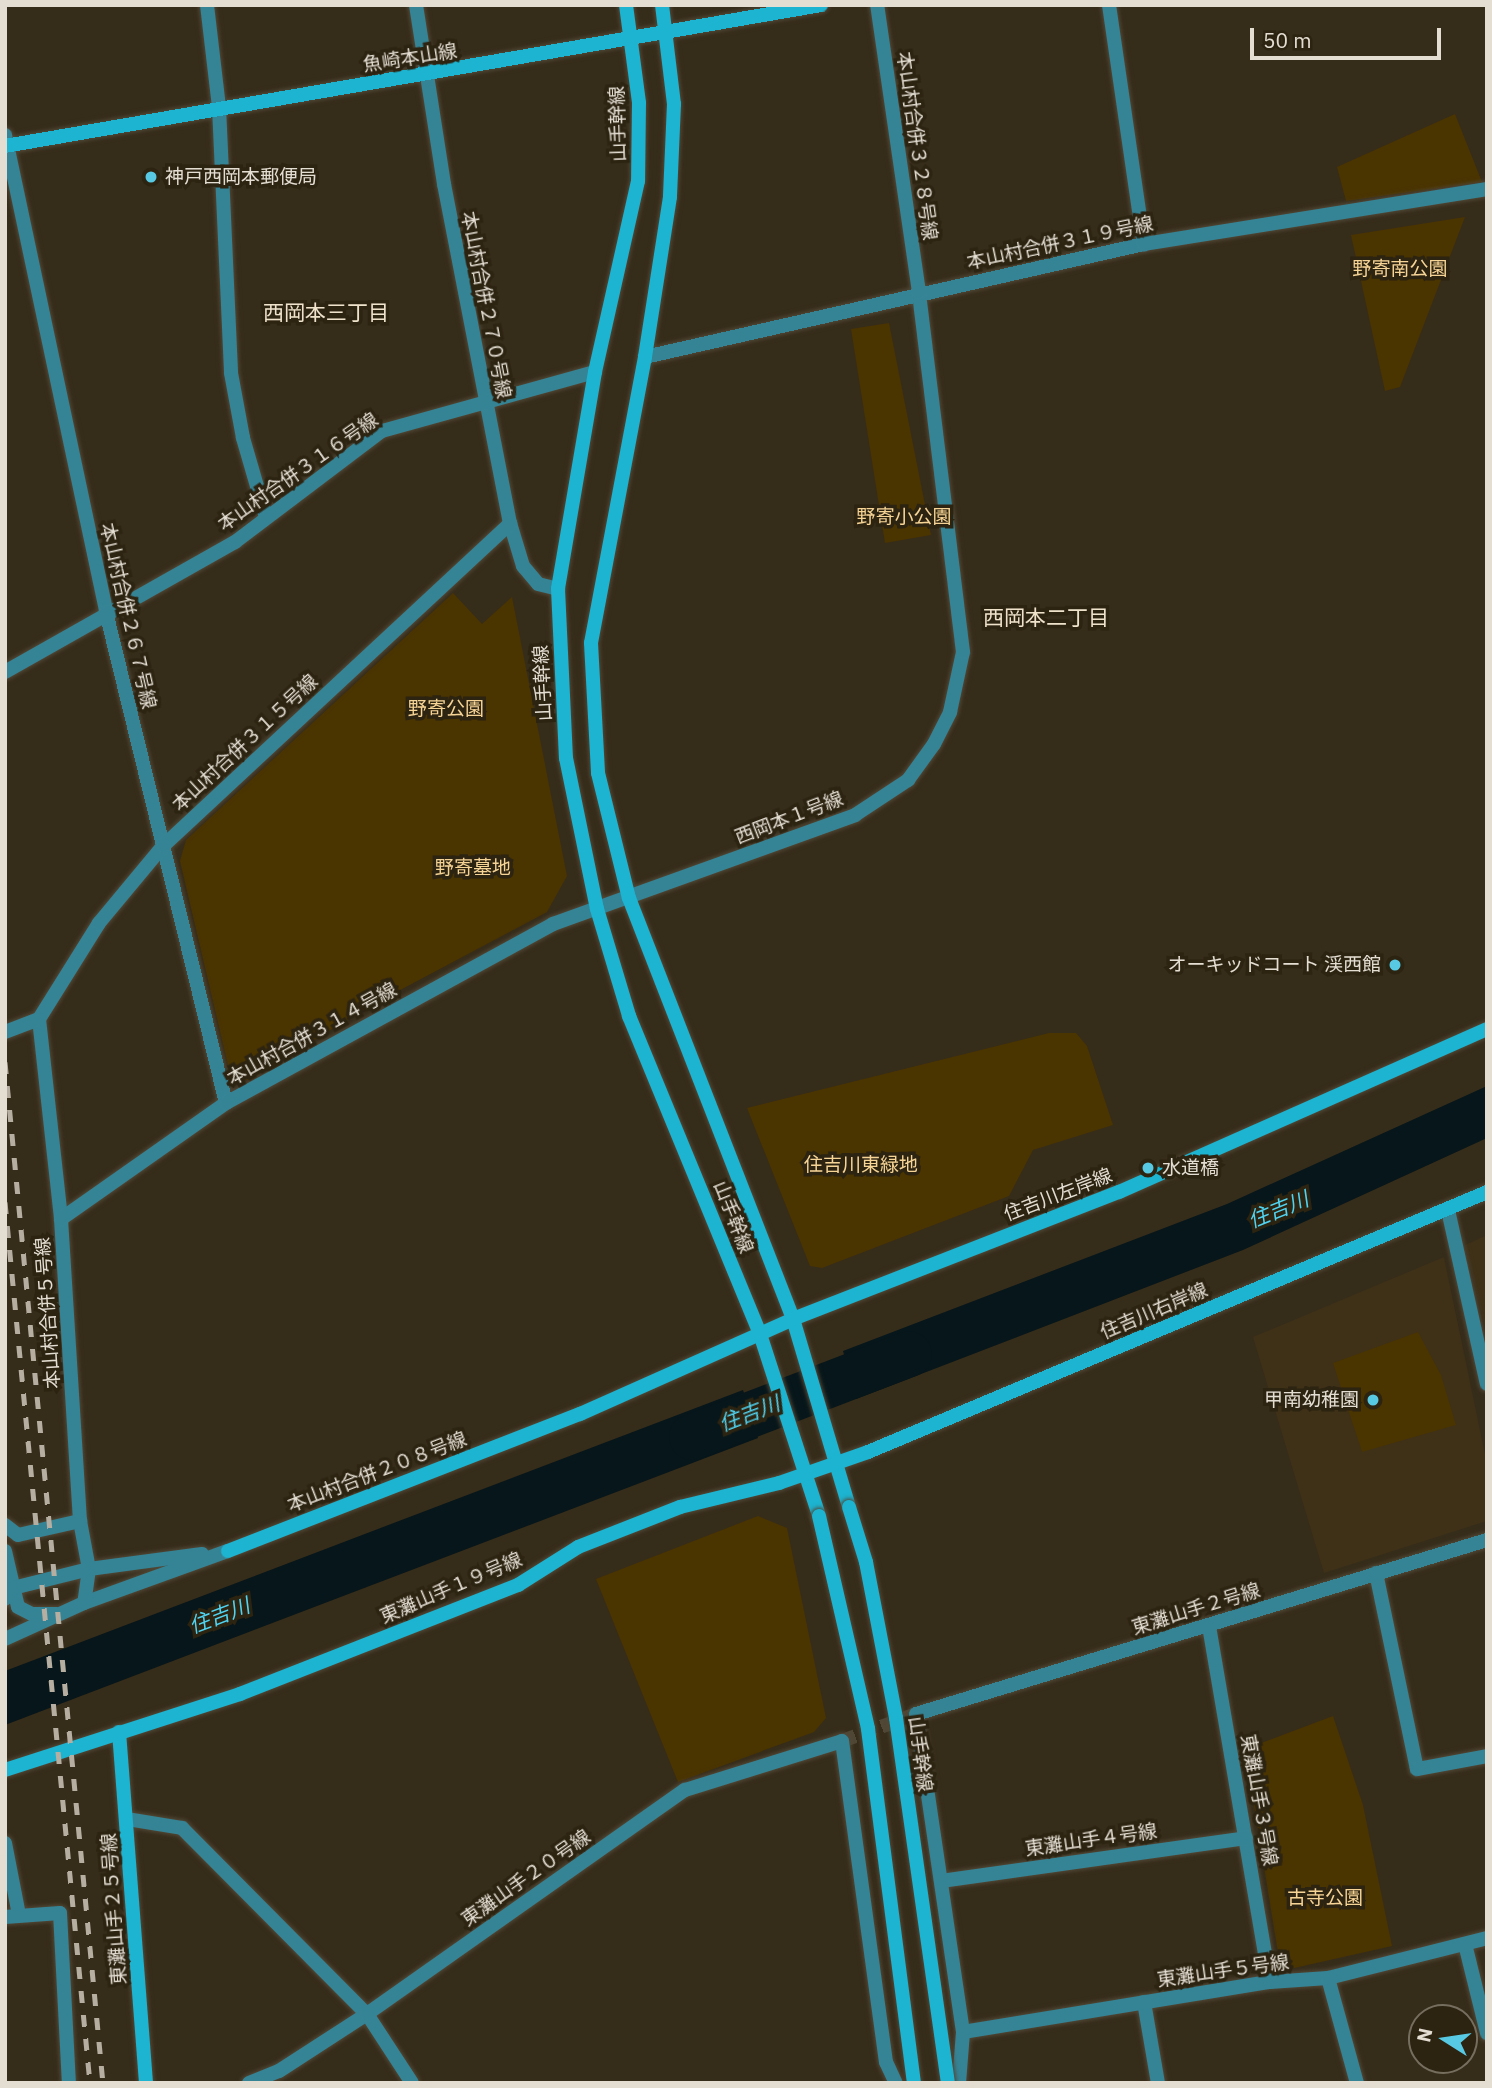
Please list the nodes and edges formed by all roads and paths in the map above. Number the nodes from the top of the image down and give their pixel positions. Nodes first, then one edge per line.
1 (207, 5) edge
2 (416, 5) edge
3 (626, 5) edge
4 (662, 5) edge
5 (821, 5) edge
6 (877, 5) edge
7 (1109, 5) edge
8 (666, 35) junction
9 (631, 40) junction
10 (427, 75) junction
11 (219, 107) junction
12 (6, 142) edge
13 (1487, 189) edge
14 (1144, 244) junction
15 (919, 292) junction
16 (645, 357) junction
17 (595, 372) junction
18 (485, 401) junction
19 (266, 517) junction
20 (510, 523) junction
21 (558, 589) junction
22 (106, 612) junction
23 (5, 671) edge
24 (163, 846) junction
25 (629, 898) junction
26 (597, 909) junction
27 (39, 1019) junction
28 (1487, 1029) edge
29 (5, 1032) edge
30 (226, 1103) junction
31 (1487, 1192) edge
32 (1448, 1210) junction
33 (61, 1219) junction
34 (793, 1319) junction
35 (761, 1334) junction
36 (1487, 1384) edge
37 (835, 1463) junction
38 (806, 1472) junction
39 (80, 1521) junction
40 (5, 1525) edge
41 (1487, 1540) edge
42 (5, 1551) edge
43 (228, 1551) junction
44 (89, 1569) junction
45 (1376, 1573) junction
46 (9, 1593) edge
47 (84, 1603) junction
48 (65, 1614) junction
49 (1209, 1626) junction
50 (5, 1639) edge
51 (119, 1732) junction
52 (1487, 1756) edge
53 (5, 1770) edge
54 (127, 1819) junction
55 (1246, 1838) junction
56 (5, 1843) edge
57 (941, 1881) junction
58 (12, 1916) edge
59 (1487, 1938) edge
60 (1465, 1944) junction
61 (1328, 1978) junction
62 (1270, 1982) junction
63 (1144, 2002) junction
64 (367, 2014) junction
65 (963, 2032) junction
66 (1487, 2033) edge
67 (69, 2083) edge
68 (146, 2083) edge
69 (249, 2083) edge
70 (412, 2083) edge
71 (896, 2083) edge
72 (914, 2083) edge
73 (948, 2083) edge
74 (959, 2083) edge
75 (1158, 2083) edge
76 (1357, 2083) edge

1 - 11 street
2 - 10 street, 本山村合併２７０号線
3 - 9 street, 山手幹線
4 - 8 street, 山手幹線
5 - 8 street, 魚崎本山線
6 - 15 street, 本山村合併３２８号線
7 - 14 street
8 - 9 street, 魚崎本山線
8 - 16 street, 山手幹線
9 - 10 street, 魚崎本山線
9 - 17 street, 山手幹線
10 - 11 street, 魚崎本山線
10 - 18 street, 本山村合併２７０号線
11 - 12 street, 魚崎本山線
11 - 19 street
12 - 22 street, 本山村合併２６７号線
13 - 14 street, 本山村合併３１９号線
14 - 15 street, 本山村合併３１９号線
15 - 16 street, 本山村合併３１９号線
15 - 25 street, 西岡本１号線
16 - 25 street, 山手幹線
17 - 18 street, 本山村合併３１６号線
17 - 21 street, 山手幹線
18 - 19 street, 本山村合併３１６号線
18 - 20 street, 本山村合併２７０号線
19 - 22 street, 本山村合併３１６号線
20 - 21 street, 本山村合併２７０号線
20 - 24 street, 本山村合併３１５号線
21 - 26 street, 山手幹線
22 - 23 street, 本山村合併３１６号線
22 - 24 street, 本山村合併２６７号線
24 - 27 street, 本山村合併３１５号線
24 - 30 street, 本山村合併２６７号線
25 - 26 street, 西岡本１号線
25 - 34 street, 山手幹線
26 - 30 street, 本山村合併３１４号線
26 - 35 street, 山手幹線
27 - 29 street
27 - 33 street, 本山村合併５号線
28 - 34 street, 住吉川左岸線
30 - 33 street, 本山村合併３１４号線
31 - 32 street, 住吉川右岸線
32 - 36 street
32 - 37 street, 住吉川右岸線
33 - 39 street, 本山村合併５号線
34 - 35 street, 住吉川左岸線
34 - 37 street, 山手幹線
35 - 38 street
35 - 43 street, 本山村合併２０８号線
37 - 38 street, 東灘山手１９号線
37 - 73 street, 山手幹線, bridge
38 - 51 street, 東灘山手１９号線
38 - 72 street, bridge
39 - 40 street
39 - 44 street, 本山村合併５号線
41 - 45 street, 東灘山手２号線
42 - 46 street
43 - 44 street
43 - 47 street, 本山村合併２０８号線
44 - 46 street
44 - 47 street, 本山村合併５号線
45 - 49 street, 東灘山手２号線
45 - 52 street
46 - 48 street
47 - 48 street, 本山村合併２０８号線
48 - 50 street, 本山村合併２０８号線
49 - 55 street, 東灘山手３号線
49 - 57 street, 東灘山手２号線
51 - 53 street, 東灘山手１９号線
51 - 54 street, 東灘山手２５号線
54 - 64 street
54 - 68 street, 東灘山手２５号線
55 - 57 street, 東灘山手４号線
55 - 62 street, 東灘山手３号線
56 - 58 street
57 - 65 street
58 - 67 street
59 - 60 street, 東灘山手５号線
60 - 61 street, 東灘山手５号線
60 - 66 street
61 - 62 street, 東灘山手５号線
61 - 76 street
62 - 63 street, 東灘山手５号線
63 - 65 street, 東灘山手５号線
63 - 75 street
64 - 69 street, 東灘山手２０号線
64 - 70 street
64 - 71 street, 東灘山手２０号線
65 - 74 street

